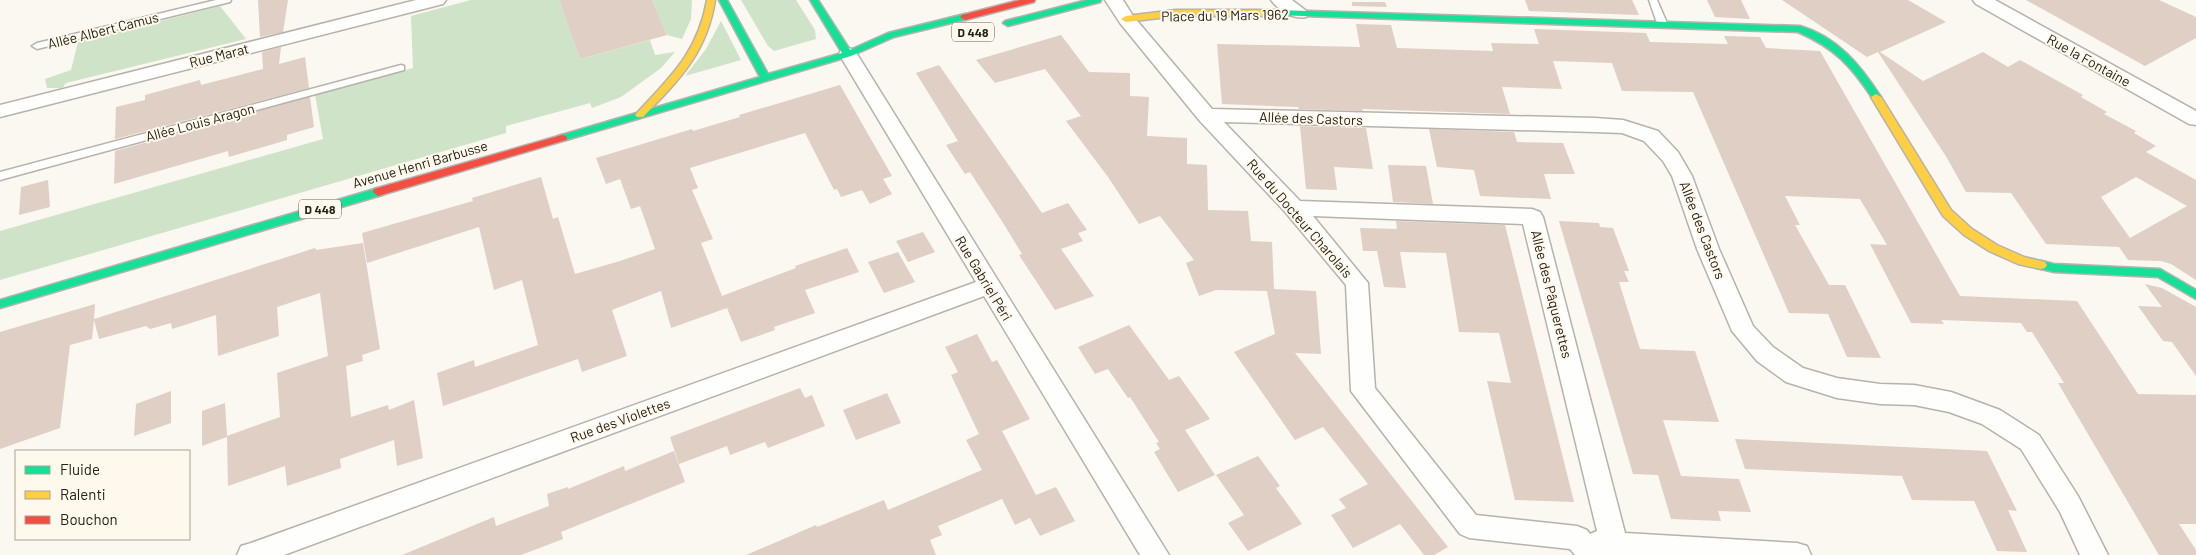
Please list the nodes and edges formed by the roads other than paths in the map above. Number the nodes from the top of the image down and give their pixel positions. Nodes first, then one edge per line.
1 (227, 0) edge
2 (438, 0) edge
3 (711, 0) edge
4 (723, 0) edge
5 (814, 0) edge
6 (1031, 0) edge
7 (1097, 0) edge
8 (1114, 0) edge
9 (1280, 0) edge
10 (1653, 0) edge
11 (1982, 0) edge
12 (1300, 14) junction
13 (1126, 19) junction
14 (1662, 24) junction
15 (995, 26) dead end
16 (37, 46) dead end
17 (882, 52) dead end
18 (848, 54) junction
19 (400, 68) dead end
20 (765, 78) junction
21 (0, 111) edge
22 (640, 115) junction
23 (1206, 115) junction
24 (2196, 119) edge
25 (0, 176) edge
26 (1294, 208) junction
27 (988, 286) junction
28 (2196, 295) edge
29 (0, 304) edge
30 (1594, 546) edge
31 (251, 555) edge
32 (1155, 555) edge
33 (1797, 555) edge
34 (2094, 555) edge

1 - 16 lane, Allée Albert Camus
2 - 21 street, Rue Marat
3 - 22 street
4 - 20 street
5 - 18 street, Rue Gabriel Péri
6 - 18 street, Avenue Henri Barbusse / D 448
7 - 15 street, D 448
8 - 13 street, Rue du Docteur Charolais
9 - 12 street, Place du 19 Mars 1962
10 - 14 lane
11 - 24 street, Rue la Fontaine
12 - 13 street, Place du 19 Mars 1962
12 - 14 street
13 - 23 street, Rue du Docteur Charolais
14 - 28 street
17 - 18 street, Avenue Henri Barbusse / D 448
18 - 20 street, Avenue Henri Barbusse / D 448
18 - 27 street, Rue Gabriel Péri
19 - 25 lane, Allée Louis Aragon
20 - 22 street, Avenue Henri Barbusse / D 448
22 - 29 street, Avenue Henri Barbusse / D 448
23 - 26 street, Rue du Docteur Charolais
23 - 34 street, Allée des Castors
26 - 30 street, Rue du Docteur Charolais
26 - 30 street, Allée des Pâquerettes
27 - 31 street, Rue des Violettes
27 - 32 street, Rue Gabriel Péri
30 - 33 street, Rue du Docteur Charolais

